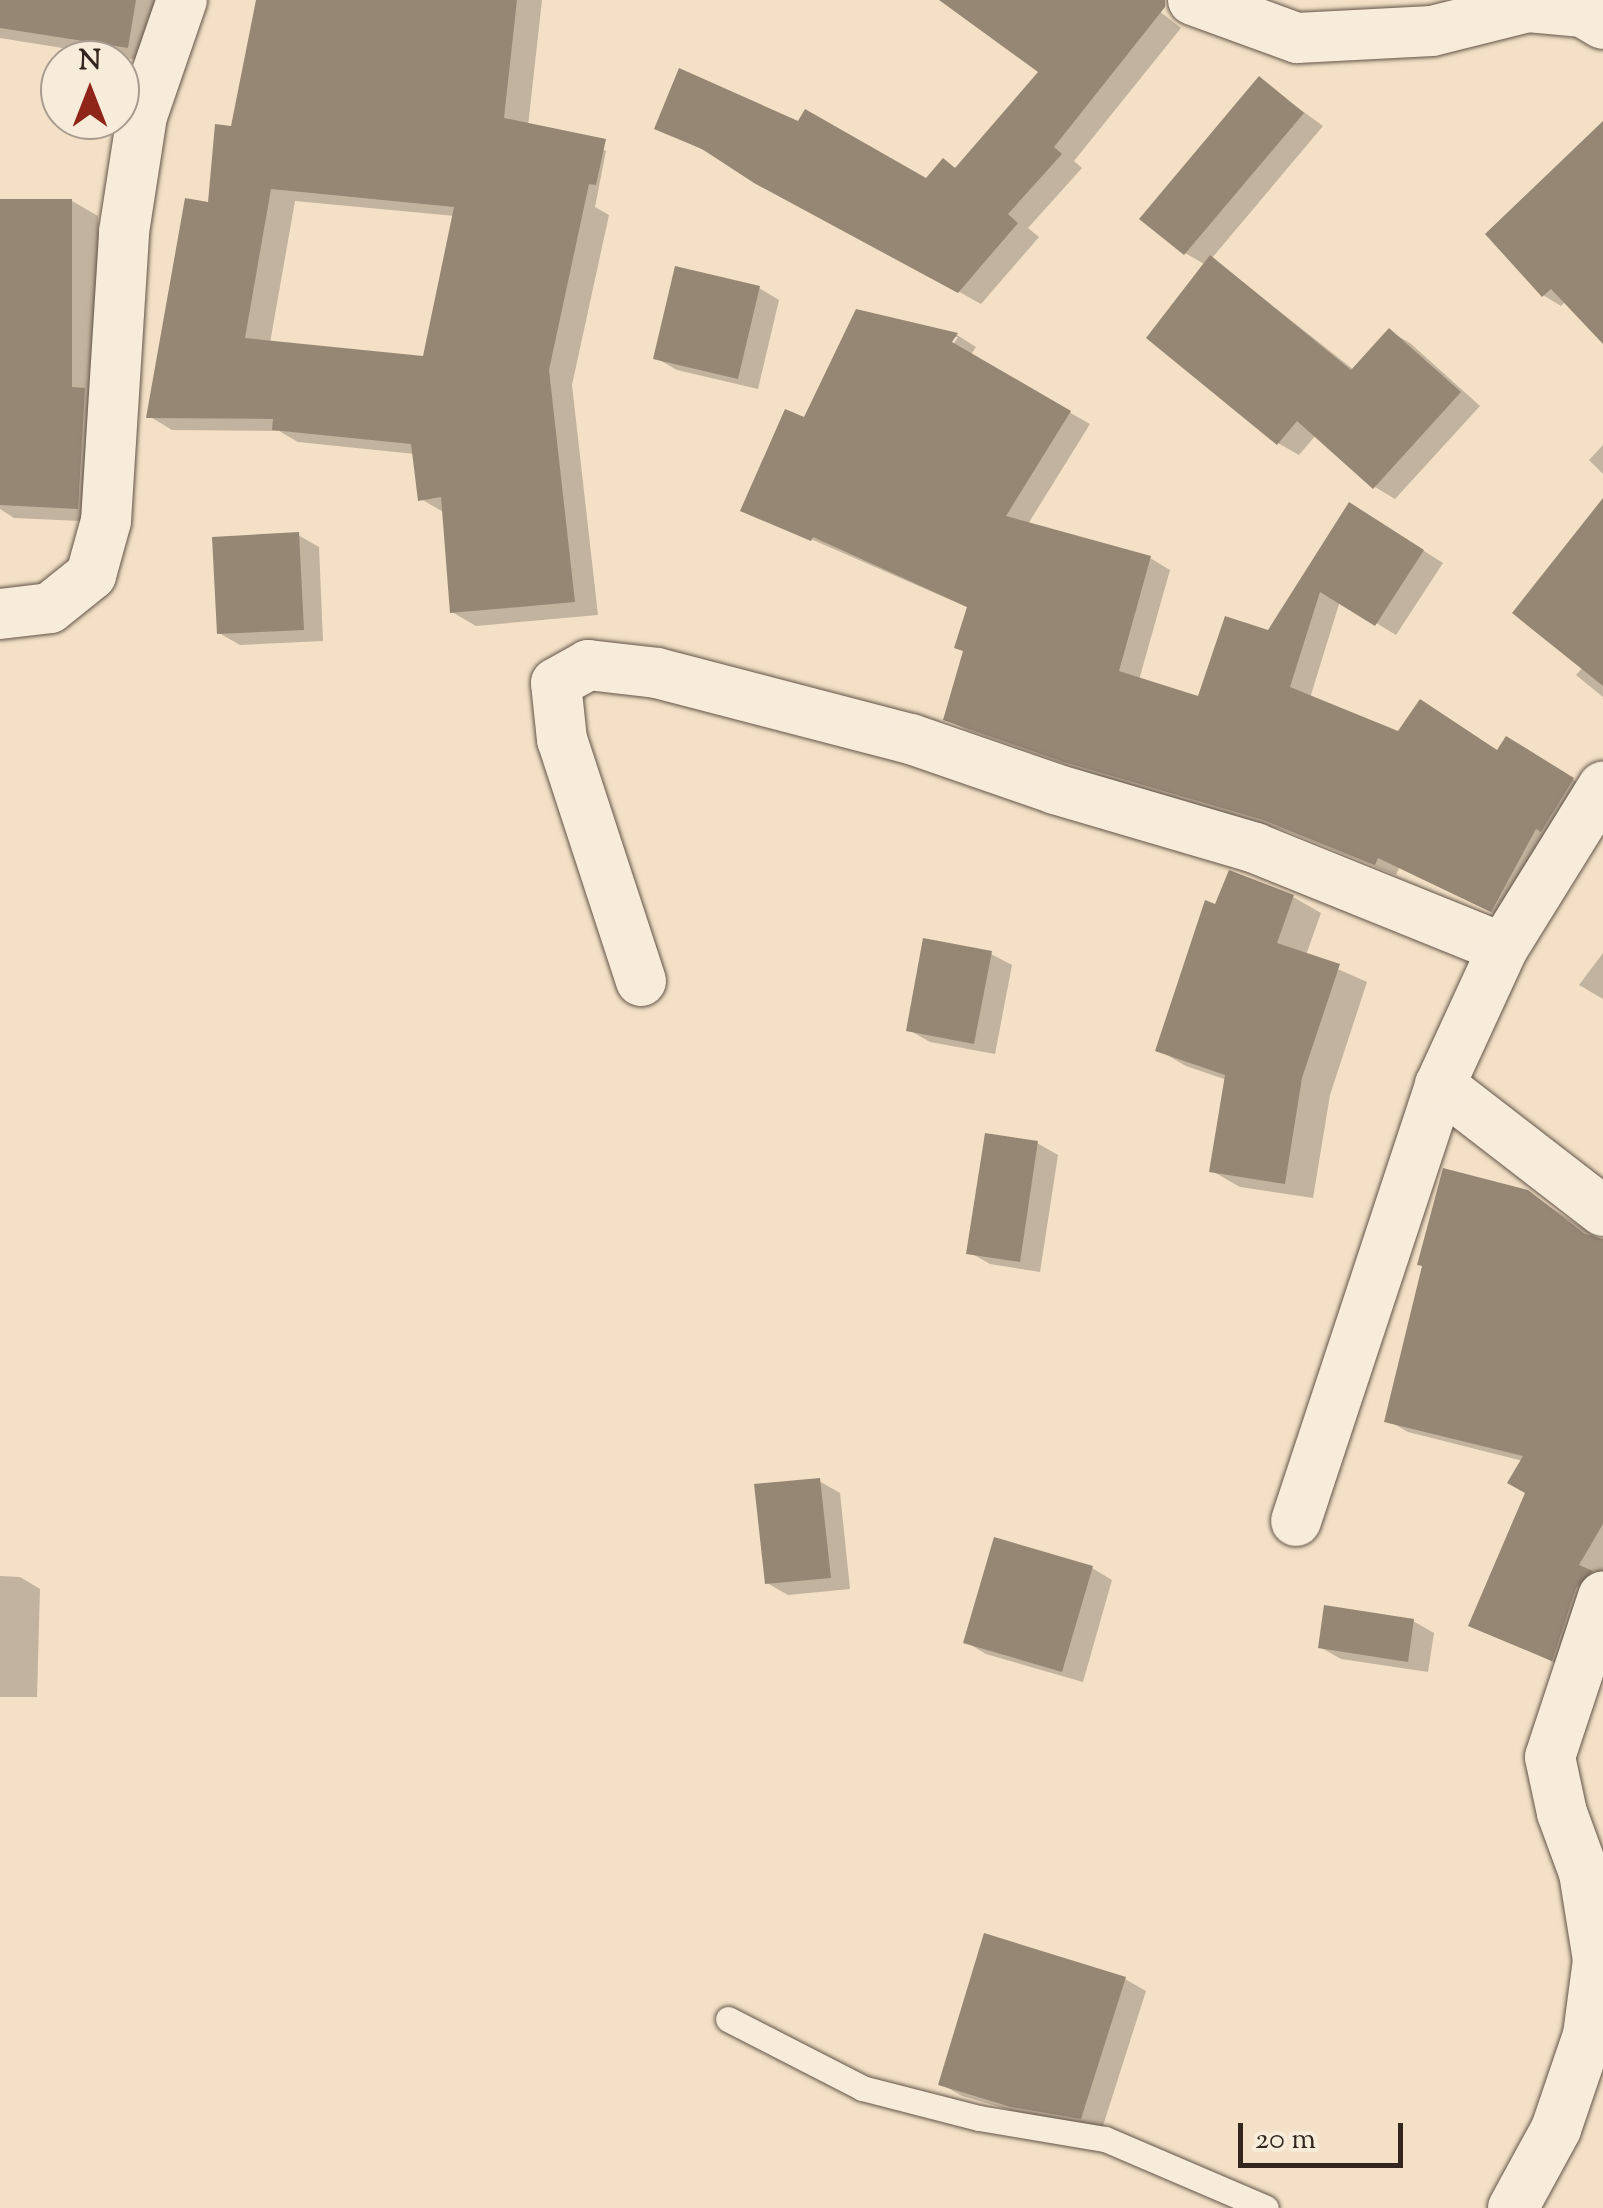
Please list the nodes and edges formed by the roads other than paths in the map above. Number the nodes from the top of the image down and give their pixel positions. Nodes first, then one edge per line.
1 (182, 0) edge
2 (1193, 0) edge
3 (1603, 24) edge
4 (0, 614) edge
5 (1603, 787) edge
6 (1503, 948) junction
7 (641, 981) dead end
8 (1440, 1085) junction
9 (1603, 1211) edge
10 (1296, 1521) dead end
11 (1603, 1597) edge
12 (728, 2018) dead end
13 (1266, 2208) edge
14 (1512, 2208) edge

1 - 4 street
2 - 3 street
5 - 6 street
6 - 7 street
6 - 8 street
8 - 9 street
8 - 10 street
11 - 14 street
12 - 13 lane

